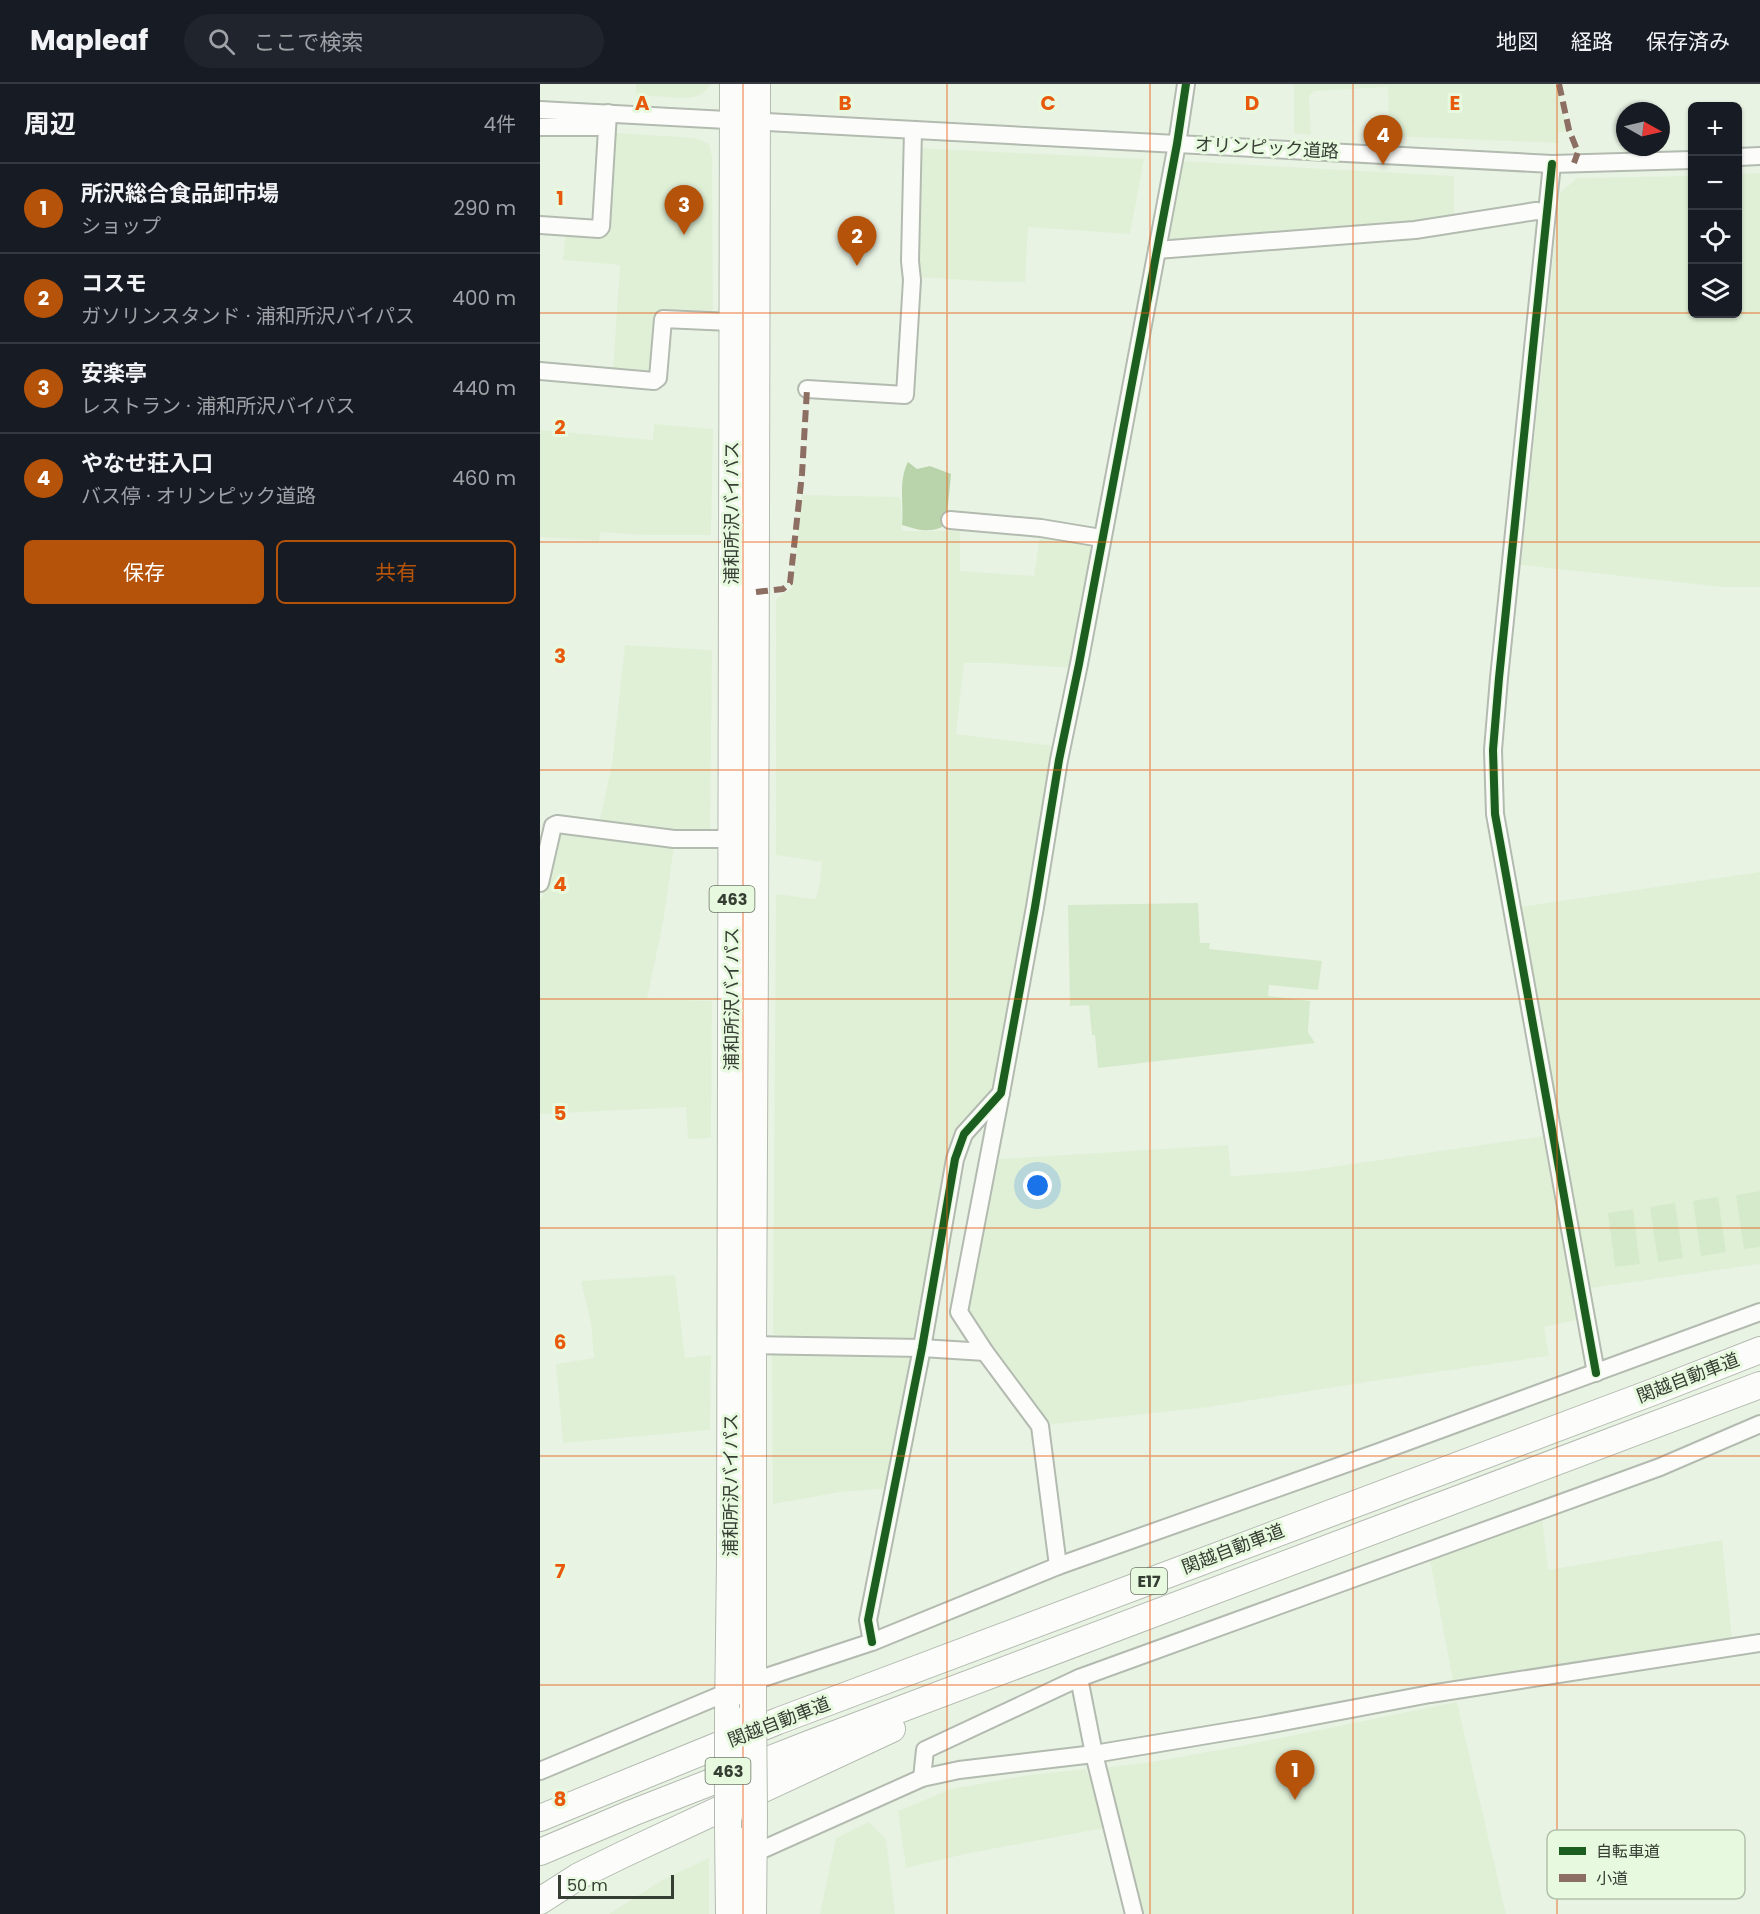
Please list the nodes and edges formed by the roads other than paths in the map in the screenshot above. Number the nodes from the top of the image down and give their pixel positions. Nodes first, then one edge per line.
1 (733, 84) edge
2 (757, 84) edge
3 (1186, 84) edge
4 (540, 110) edge
5 (608, 120) junction
6 (745, 121) junction
7 (540, 127) edge
8 (914, 130) junction
9 (1177, 144) junction
10 (1760, 156) edge
11 (1742, 157) edge
12 (1688, 160) edge
13 (1552, 164) junction
14 (1547, 212) junction
15 (540, 225) edge
16 (1157, 250) junction
17 (731, 322) junction
18 (540, 371) edge
19 (807, 389) dead end
20 (950, 520) dead end
21 (1101, 538) junction
22 (732, 839) junction
23 (540, 883) edge
24 (1000, 1093) junction
25 (1760, 1312) edge
26 (753, 1345) junction
27 (922, 1348) junction
28 (1760, 1350) edge
29 (985, 1352) junction
30 (1596, 1373) junction
31 (1760, 1385) edge
32 (1760, 1424) edge
33 (1058, 1566) junction
34 (872, 1642) junction
35 (1080, 1642) junction
36 (1760, 1643) edge
37 (1079, 1678) junction
38 (754, 1693) junction
39 (728, 1703) junction
40 (1094, 1754) junction
41 (540, 1771) edge
42 (922, 1778) junction
43 (546, 1815) edge
44 (540, 1852) edge
45 (753, 1853) junction
46 (728, 1864) junction
47 (540, 1901) edge
48 (729, 1914) edge
49 (753, 1914) edge
50 (1134, 1914) edge

1 - 6 highway, 浦和所沢バイパス / 463
2 - 6 highway, 浦和所沢バイパス / 463
3 - 9 street
4 - 5 street
5 - 6 street, オリンピック道路
5 - 7 street
5 - 15 street
6 - 8 street, オリンピック道路
6 - 17 highway, 浦和所沢バイパス / 463
6 - 26 highway, 浦和所沢バイパス / 463
8 - 9 street, オリンピック道路
8 - 19 street
9 - 13 street, オリンピック道路
9 - 16 street
10 - 11 street
12 - 13 street, オリンピック道路
13 - 14 street
14 - 16 street
14 - 30 street
16 - 21 street
17 - 18 street
17 - 22 highway, 浦和所沢バイパス / 463
20 - 21 street
21 - 24 street
22 - 23 street
22 - 39 highway, 浦和所沢バイパス / 463
24 - 27 street
24 - 29 street
25 - 30 street
26 - 27 street
26 - 38 highway, 浦和所沢バイパス / 463
27 - 29 street
27 - 34 street
28 - 43 highway, 関越自動車道 / E17
29 - 33 street
30 - 33 street
31 - 35 highway, 関越自動車道 / E17
32 - 37 street
33 - 34 street
34 - 38 street
35 - 44 highway, 関越自動車道 / E17
35 - 47 highway
36 - 40 street
37 - 40 street
37 - 42 street
38 - 45 highway, 浦和所沢バイパス / 463, bridge
39 - 41 street
39 - 46 highway, 浦和所沢バイパス / 463, bridge
40 - 42 street
40 - 50 street
42 - 45 street
45 - 46 street
45 - 49 highway, 浦和所沢バイパス / 463
46 - 48 highway, 浦和所沢バイパス / 463

